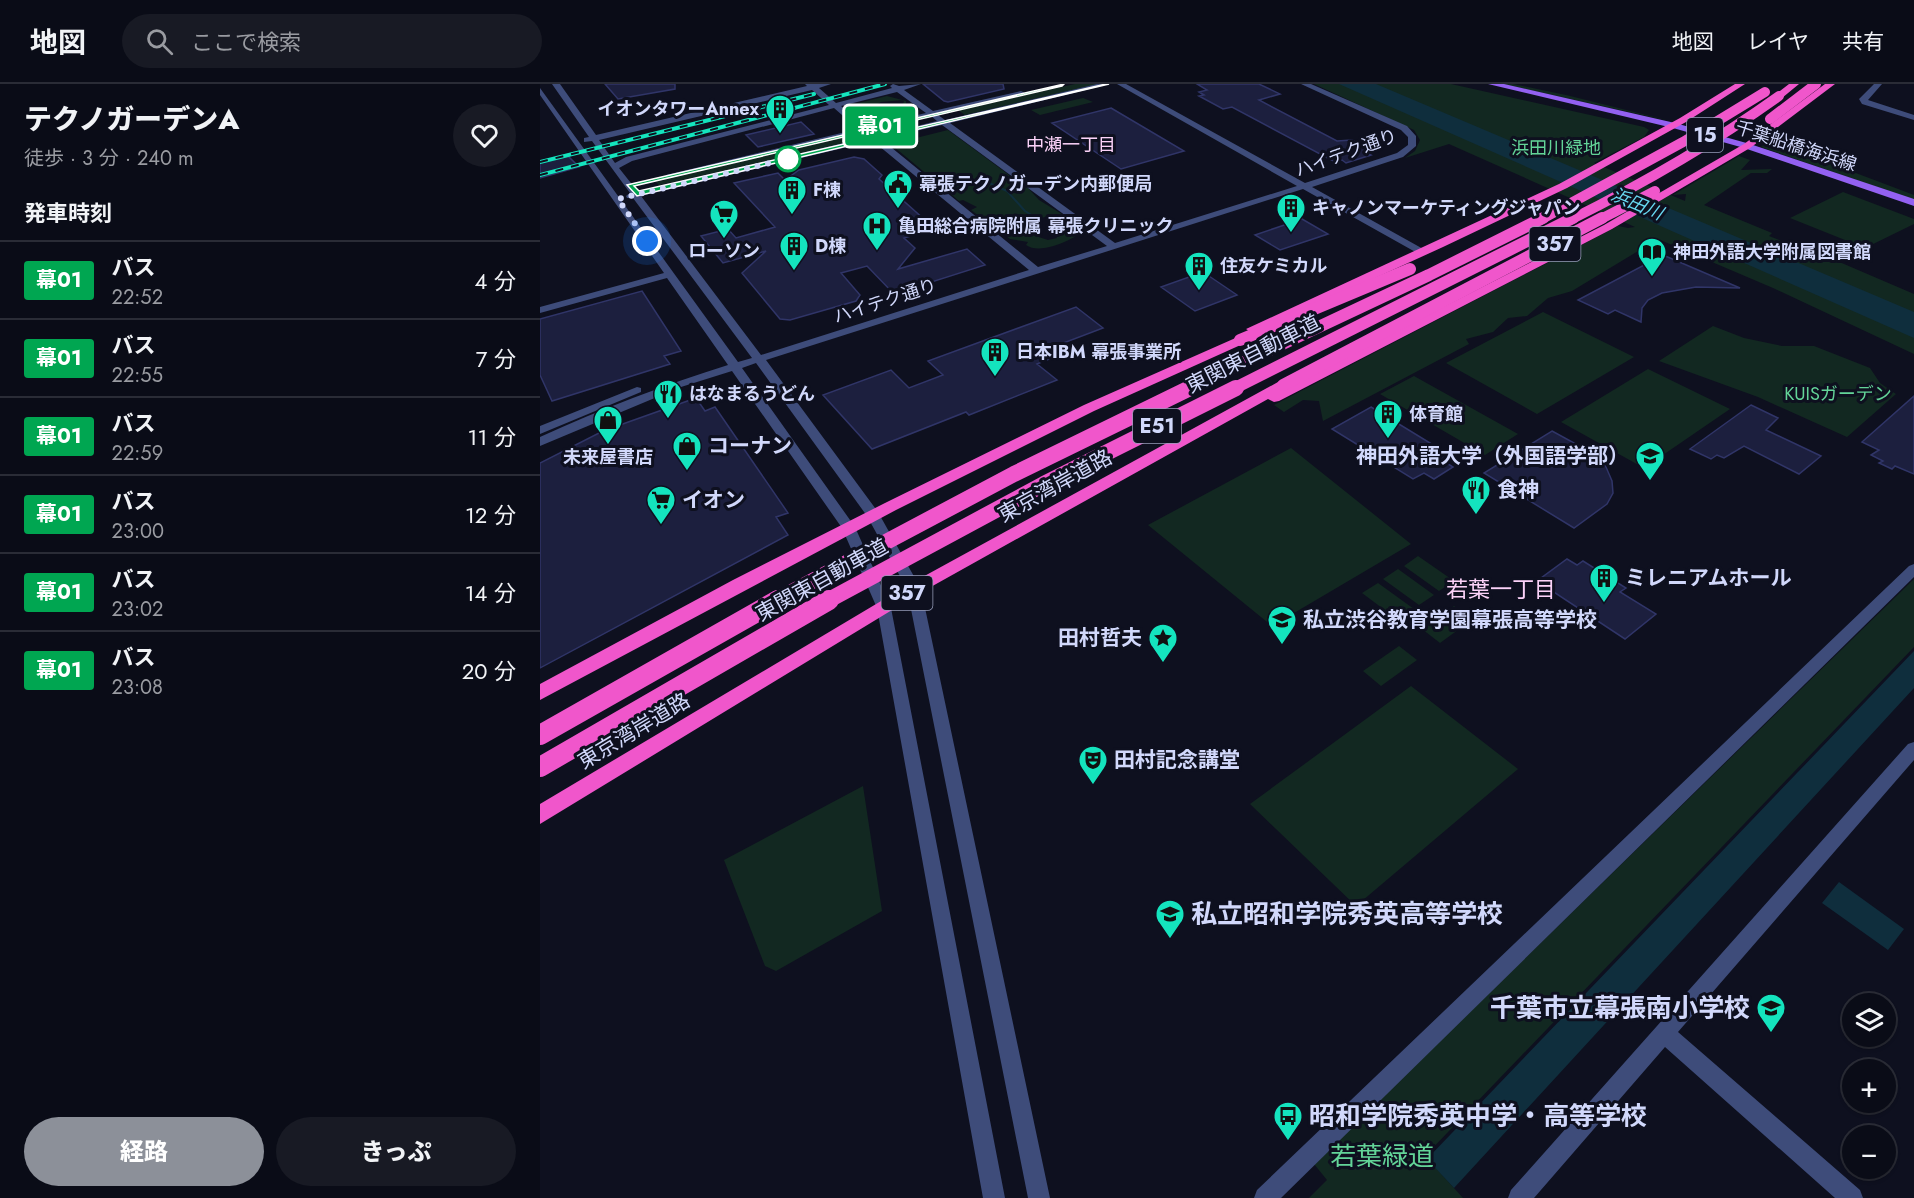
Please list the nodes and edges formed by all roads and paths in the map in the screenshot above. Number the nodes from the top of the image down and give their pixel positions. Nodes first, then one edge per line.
1 (556, 84) edge
2 (827, 84) edge
3 (917, 84) edge
4 (1106, 84) edge
5 (1122, 84) edge
6 (1135, 84) edge
7 (1305, 84) edge
8 (1492, 84) edge
9 (1526, 84) edge
10 (1741, 84) edge
11 (1754, 84) edge
12 (1775, 84) edge
13 (1795, 84) edge
14 (1816, 84) edge
15 (1831, 84) edge
16 (1878, 84) edge
17 (811, 86) edge
18 (895, 86) edge
19 (540, 91) edge
20 (1030, 92) dead end
21 (836, 106) junction
22 (932, 114) junction
23 (1688, 118) junction
24 (1914, 118) edge
25 (944, 122) junction
26 (1675, 126) junction
27 (864, 130) junction
28 (595, 139) junction
29 (875, 139) junction
30 (1763, 139) junction
31 (579, 142) junction
32 (1747, 146) junction
33 (614, 167) junction
34 (663, 177) dead end
35 (1306, 183) junction
36 (636, 187) junction
37 (615, 194) junction
38 (1914, 203) edge
39 (1110, 243) junction
40 (1434, 247) junction
41 (1422, 252) junction
42 (1032, 268) junction
43 (670, 274) junction
44 (540, 310) edge
45 (1206, 354) junction
46 (756, 356) junction
47 (734, 363) junction
48 (542, 425) edge
49 (540, 442) edge
50 (1094, 491) junction
51 (873, 514) junction
52 (848, 527) junction
53 (1914, 569) edge
54 (914, 589) junction
55 (884, 608) junction
56 (693, 609) junction
57 (540, 684) edge
58 (540, 693) edge
59 (540, 735) edge
60 (1914, 749) edge
61 (540, 767) edge
62 (540, 815) edge
63 (1664, 1033) junction
64 (993, 1198) edge
65 (1039, 1198) edge
66 (1265, 1198) edge
67 (1519, 1198) edge
68 (1852, 1198) edge

1 - 28 street
2 - 17 street
3 - 18 street
4 - 25 street
5 - 35 street
6 - 35 street
7 - 35 street, ハイテク通り
8 - 26 main road, 千葉船橋海浜線 / 15
9 - 23 main road, 千葉船橋海浜線 / 15
10 - 23 highway, 357
11 - 45 highway, 357, bridge
12 - 59 highway, 東関東自動車道 / E51, bridge
13 - 61 highway, 東関東自動車道 / E51, bridge
14 - 50 highway, 東京湾岸道路 / 357, bridge
15 - 30 highway
16 - 24 street
17 - 21 street
17 - 28 street
18 - 21 street
18 - 22 street
19 - 31 street
20 - 22 street
21 - 27 street
21 - 33 street
22 - 25 street
22 - 27 street
23 - 26 highway, 357
23 - 30 main road, 千葉船橋海浜線 / 15
25 - 29 street
25 - 39 street
26 - 32 main road, 千葉船橋海浜線 / 15
26 - 40 highway, 357
27 - 29 street
27 - 34 street
28 - 31 street
28 - 33 street
29 - 36 street
29 - 42 street
30 - 32 highway
31 - 37 street
32 - 38 main road, 千葉船橋海浜線 / 15
32 - 50 highway
33 - 36 street
35 - 39 street, ハイテク通り
35 - 40 street
35 - 41 street
36 - 37 street
36 - 46 street
37 - 43 street
39 - 42 street, ハイテク通り
40 - 41 highway, 357
41 - 45 highway, 357
42 - 46 street, ハイテク通り
43 - 44 street
43 - 47 street
45 - 51 highway, 357
46 - 47 street, ハイテク通り
46 - 51 street
47 - 48 street, ハイテク通り
47 - 49 street, ハイテク通り
47 - 52 street
50 - 54 highway, 東京湾岸道路 / 357
51 - 52 highway, 357
51 - 54 street
52 - 55 street
52 - 56 highway, 357
53 - 66 street
54 - 55 highway, 東京湾岸道路 / 357
54 - 65 street
55 - 62 highway, 東京湾岸道路 / 357
55 - 64 street
56 - 57 highway
56 - 58 highway, 357
60 - 63 street
63 - 67 street
63 - 68 street

